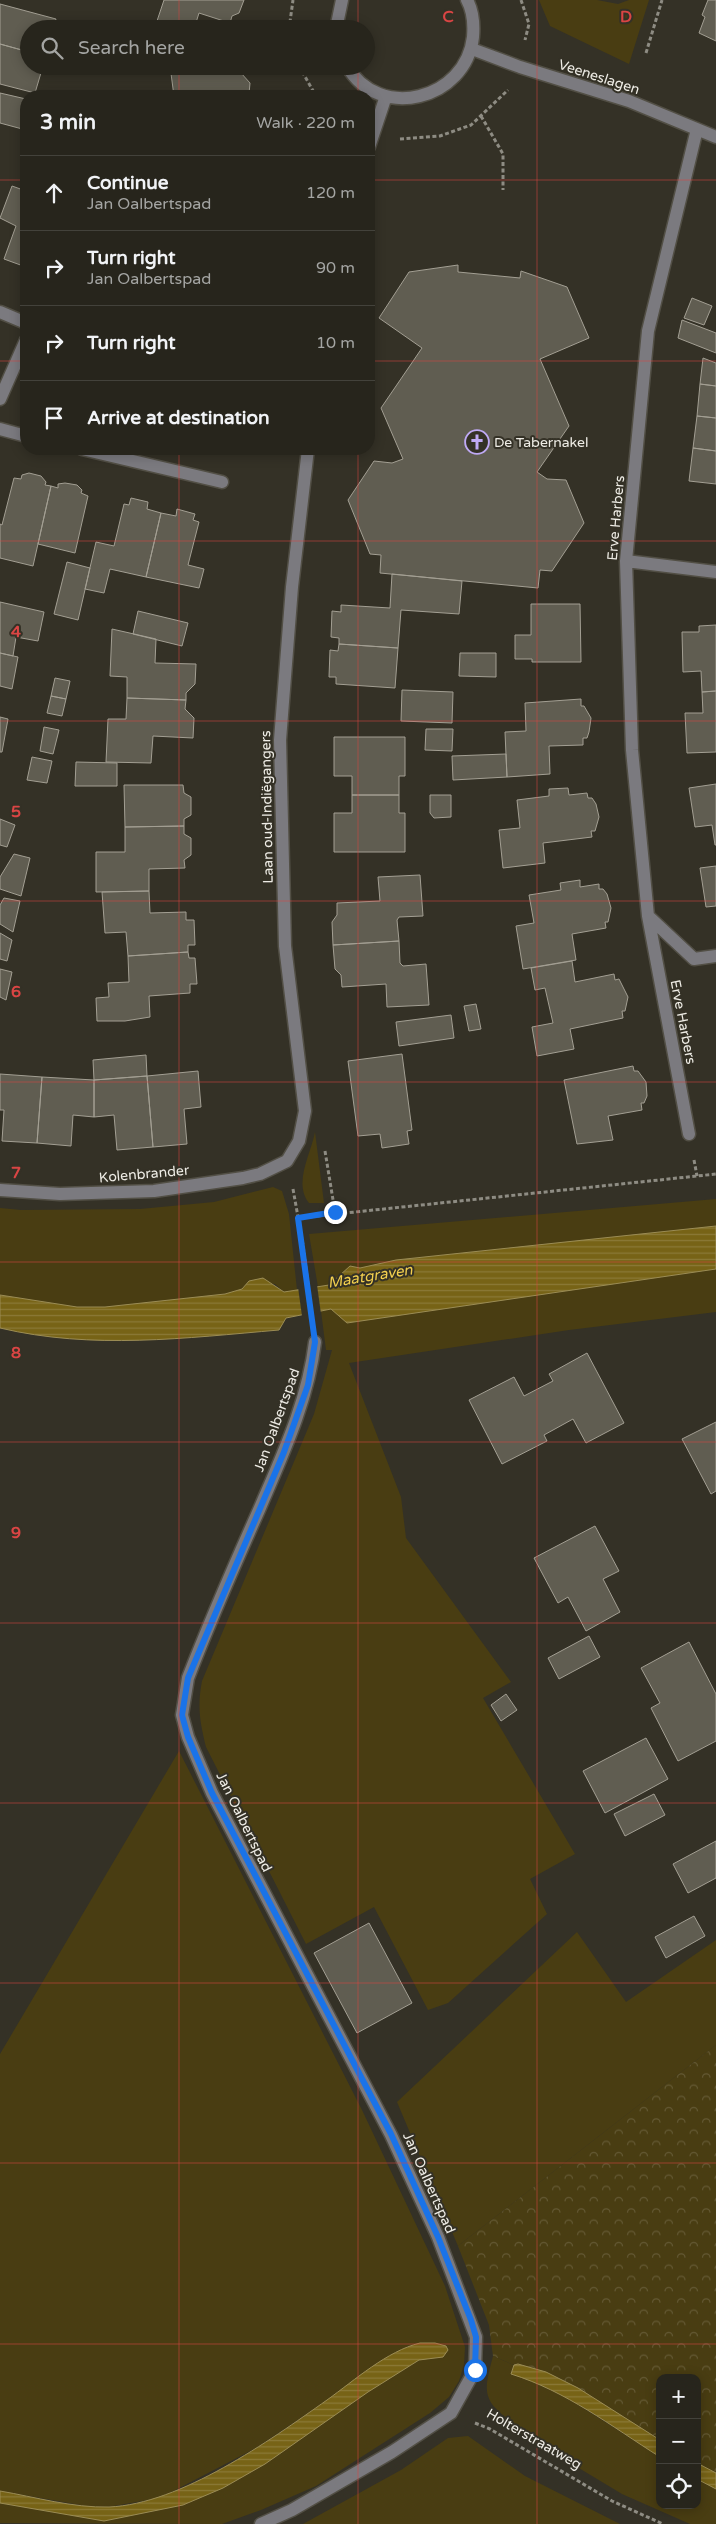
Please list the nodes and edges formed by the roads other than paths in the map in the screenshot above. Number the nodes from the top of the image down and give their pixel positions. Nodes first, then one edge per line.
1 (342, 0) edge
2 (467, 0) edge
3 (338, 20) edge
4 (472, 48) junction
5 (355, 75) edge
6 (373, 90) edge
7 (375, 91) edge
8 (386, 96) junction
9 (697, 129) junction
10 (375, 130) edge
11 (716, 136) edge
12 (0, 312) edge
13 (20, 320) edge
14 (20, 354) edge
15 (0, 399) edge
16 (0, 429) edge
17 (20, 434) edge
18 (107, 455) edge
19 (307, 455) edge
20 (222, 482) dead end
21 (626, 561) junction
22 (716, 572) edge
23 (648, 916) junction
24 (716, 956) edge
25 (689, 1134) dead end
26 (287, 1161) joint
27 (0, 1190) edge
28 (315, 1342) road end
29 (261, 2524) edge

1 - 3 street
2 - 4 street
4 - 8 street
4 - 9 street, Veeneslagen
5 - 6 street
7 - 8 street
8 - 10 street
9 - 11 street, Veeneslagen
9 - 21 street, Erve Harbers
12 - 13 street
14 - 15 street
16 - 17 street
18 - 20 street
19 - 26 street, Laan oud-Indiëgangers
21 - 22 street
21 - 23 street, Erve Harbers
23 - 24 street
23 - 25 street, Erve Harbers
26 - 27 street, Kolenbrander
28 - 29 street, Jan Oalbertspad

